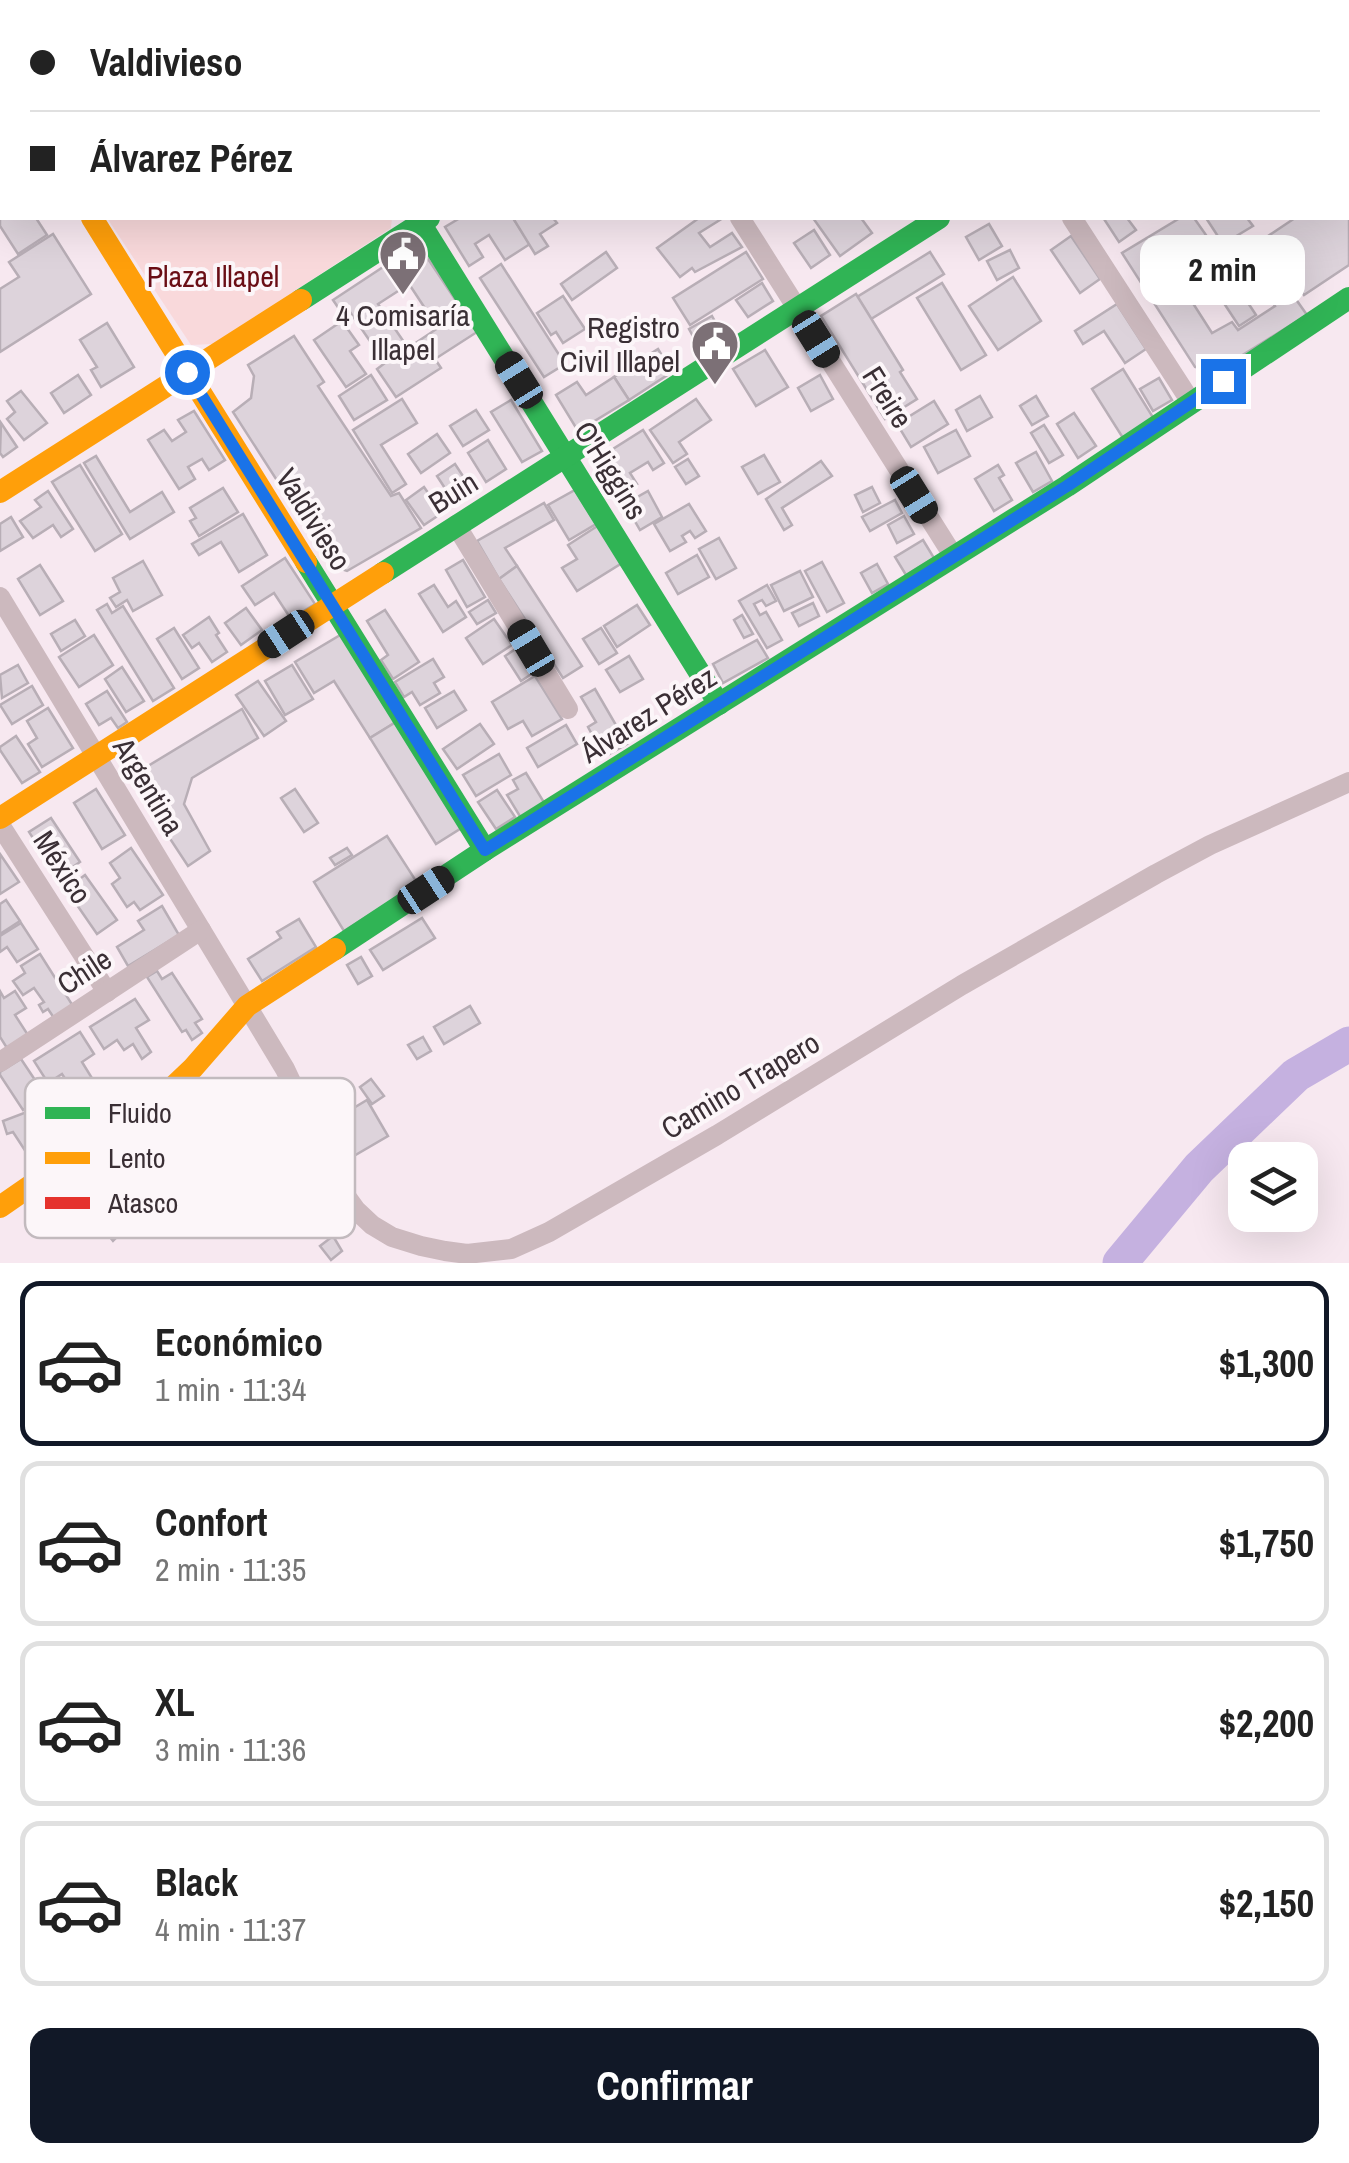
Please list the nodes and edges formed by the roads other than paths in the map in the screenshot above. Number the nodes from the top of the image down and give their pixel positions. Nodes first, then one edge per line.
1 (93, 220) edge
2 (420, 220) edge
3 (423, 220) edge
4 (741, 220) edge
5 (936, 220) edge
6 (1073, 220) edge
7 (1349, 298) edge
8 (797, 308) junction
9 (187, 372) junction
10 (1191, 402) junction
11 (566, 455) junction
12 (0, 492) edge
13 (456, 525) junction
14 (954, 557) junction
15 (0, 597) edge
16 (332, 604) junction
17 (719, 704) junction
18 (568, 709) dead end
19 (95, 755) junction
20 (1349, 782) edge
21 (0, 821) edge
22 (485, 850) junction
23 (201, 930) junction
24 (107, 992) junction
25 (247, 1006) junction
26 (0, 1062) edge
27 (182, 1078) edge
28 (290, 1078) edge
29 (25, 1190) edge
30 (0, 1207) edge
31 (355, 1209) edge

1 - 9 street, Valdivieso
2 - 9 street
3 - 11 street, O'Higgins
4 - 8 street, Freire
5 - 8 street, Buin
6 - 10 street
7 - 10 street, Álvarez Pérez
8 - 11 street, Buin
8 - 14 street, Freire
9 - 12 street
9 - 16 street, Valdivieso
10 - 14 street, Álvarez Pérez
11 - 13 street, Buin
11 - 17 street, O'Higgins
13 - 16 street, Buin
13 - 18 street
14 - 17 street, Álvarez Pérez
15 - 19 street, Argentina
16 - 19 street, Buin
16 - 22 street, Valdivieso
17 - 22 street, Álvarez Pérez
19 - 21 street, Buin
19 - 23 street, Argentina
20 - 31 street, Camino Trapero
21 - 24 street, México
22 - 25 street, Álvarez Pérez
23 - 24 street, Chile
23 - 25 street, Argentina
24 - 26 street, Chile
25 - 27 street, Álvarez Pérez
25 - 28 street, Camino Trapero
29 - 30 street, Álvarez Pérez

